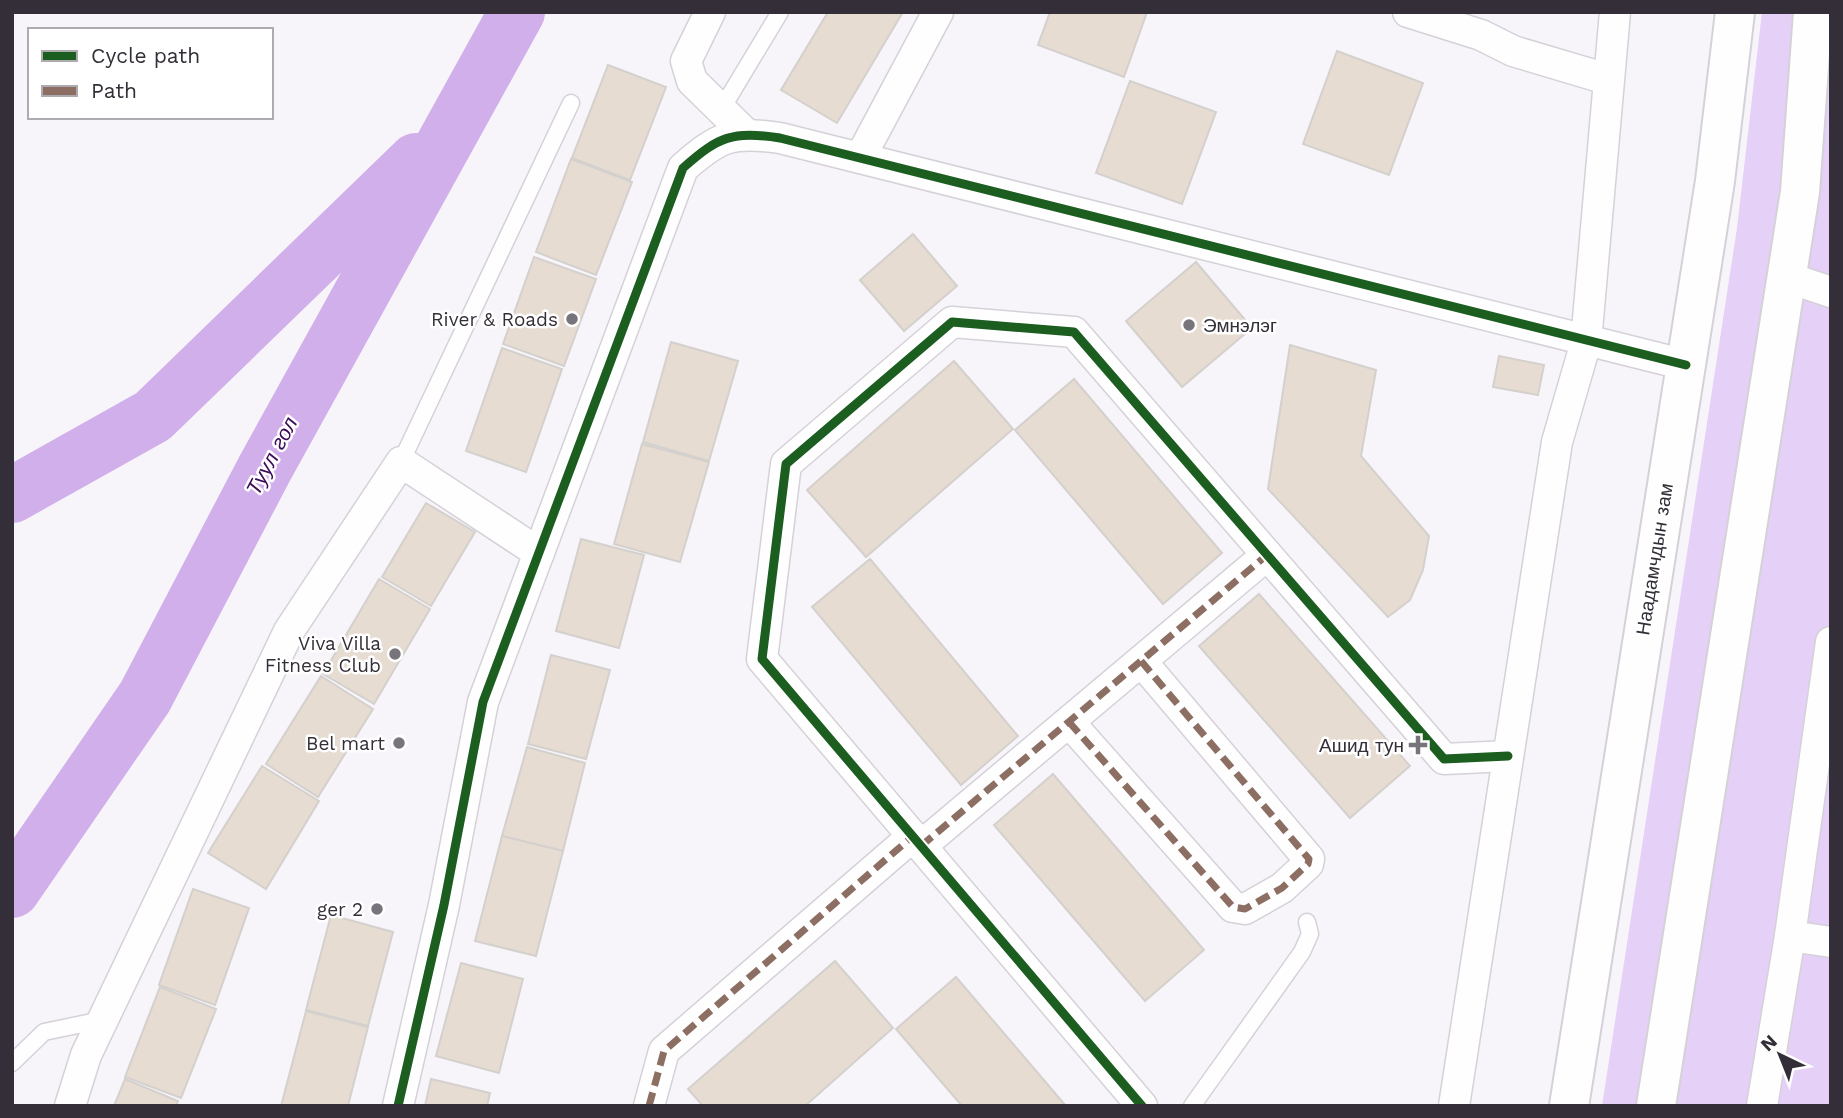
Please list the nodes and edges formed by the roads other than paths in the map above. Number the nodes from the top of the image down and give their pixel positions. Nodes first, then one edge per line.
1 (710, 12) edge
2 (780, 12) edge
3 (938, 12) edge
4 (1408, 12) edge
5 (1615, 12) edge
6 (1735, 12) edge
7 (1813, 12) edge
8 (1607, 79) junction
9 (571, 103) dead end
10 (721, 110) junction
11 (745, 133) junction
12 (860, 158) junction
13 (1786, 277) junction
14 (1831, 292) edge
15 (1586, 342) junction
16 (1686, 365) junction
17 (401, 463) junction
18 (539, 552) junction
19 (1267, 555) junction
20 (1831, 642) edge
21 (1141, 661) junction
22 (1069, 722) junction
23 (1508, 756) junction
24 (917, 841) junction
25 (1307, 922) dead end
26 (1790, 936) junction
27 (1831, 942) edge
28 (102, 1020) junction
29 (12, 1063) edge
30 (70, 1106) edge
31 (398, 1106) edge
32 (649, 1106) edge
33 (1142, 1106) edge
34 (1192, 1106) edge
35 (1454, 1106) edge
36 (1569, 1106) edge
37 (1656, 1106) edge
38 (1762, 1106) edge

1 - 10 street
2 - 10 lane
3 - 12 street
4 - 8 street
5 - 8 street
6 - 16 highway, Наадамчдын зам
7 - 13 highway
8 - 15 street
9 - 17 lane
10 - 11 street
11 - 12 street
11 - 18 street
12 - 15 street
13 - 14 street
13 - 37 highway
15 - 16 street
15 - 23 street
16 - 36 highway, Наадамчдын зам
17 - 18 street
17 - 28 street
18 - 31 street
19 - 21 street
19 - 23 street
19 - 24 street
20 - 26 street
21 - 22 street
21 - 22 street
22 - 24 street
23 - 35 street
24 - 32 street
24 - 33 street
25 - 34 lane
26 - 27 street
26 - 38 street
28 - 29 lane
28 - 30 street

